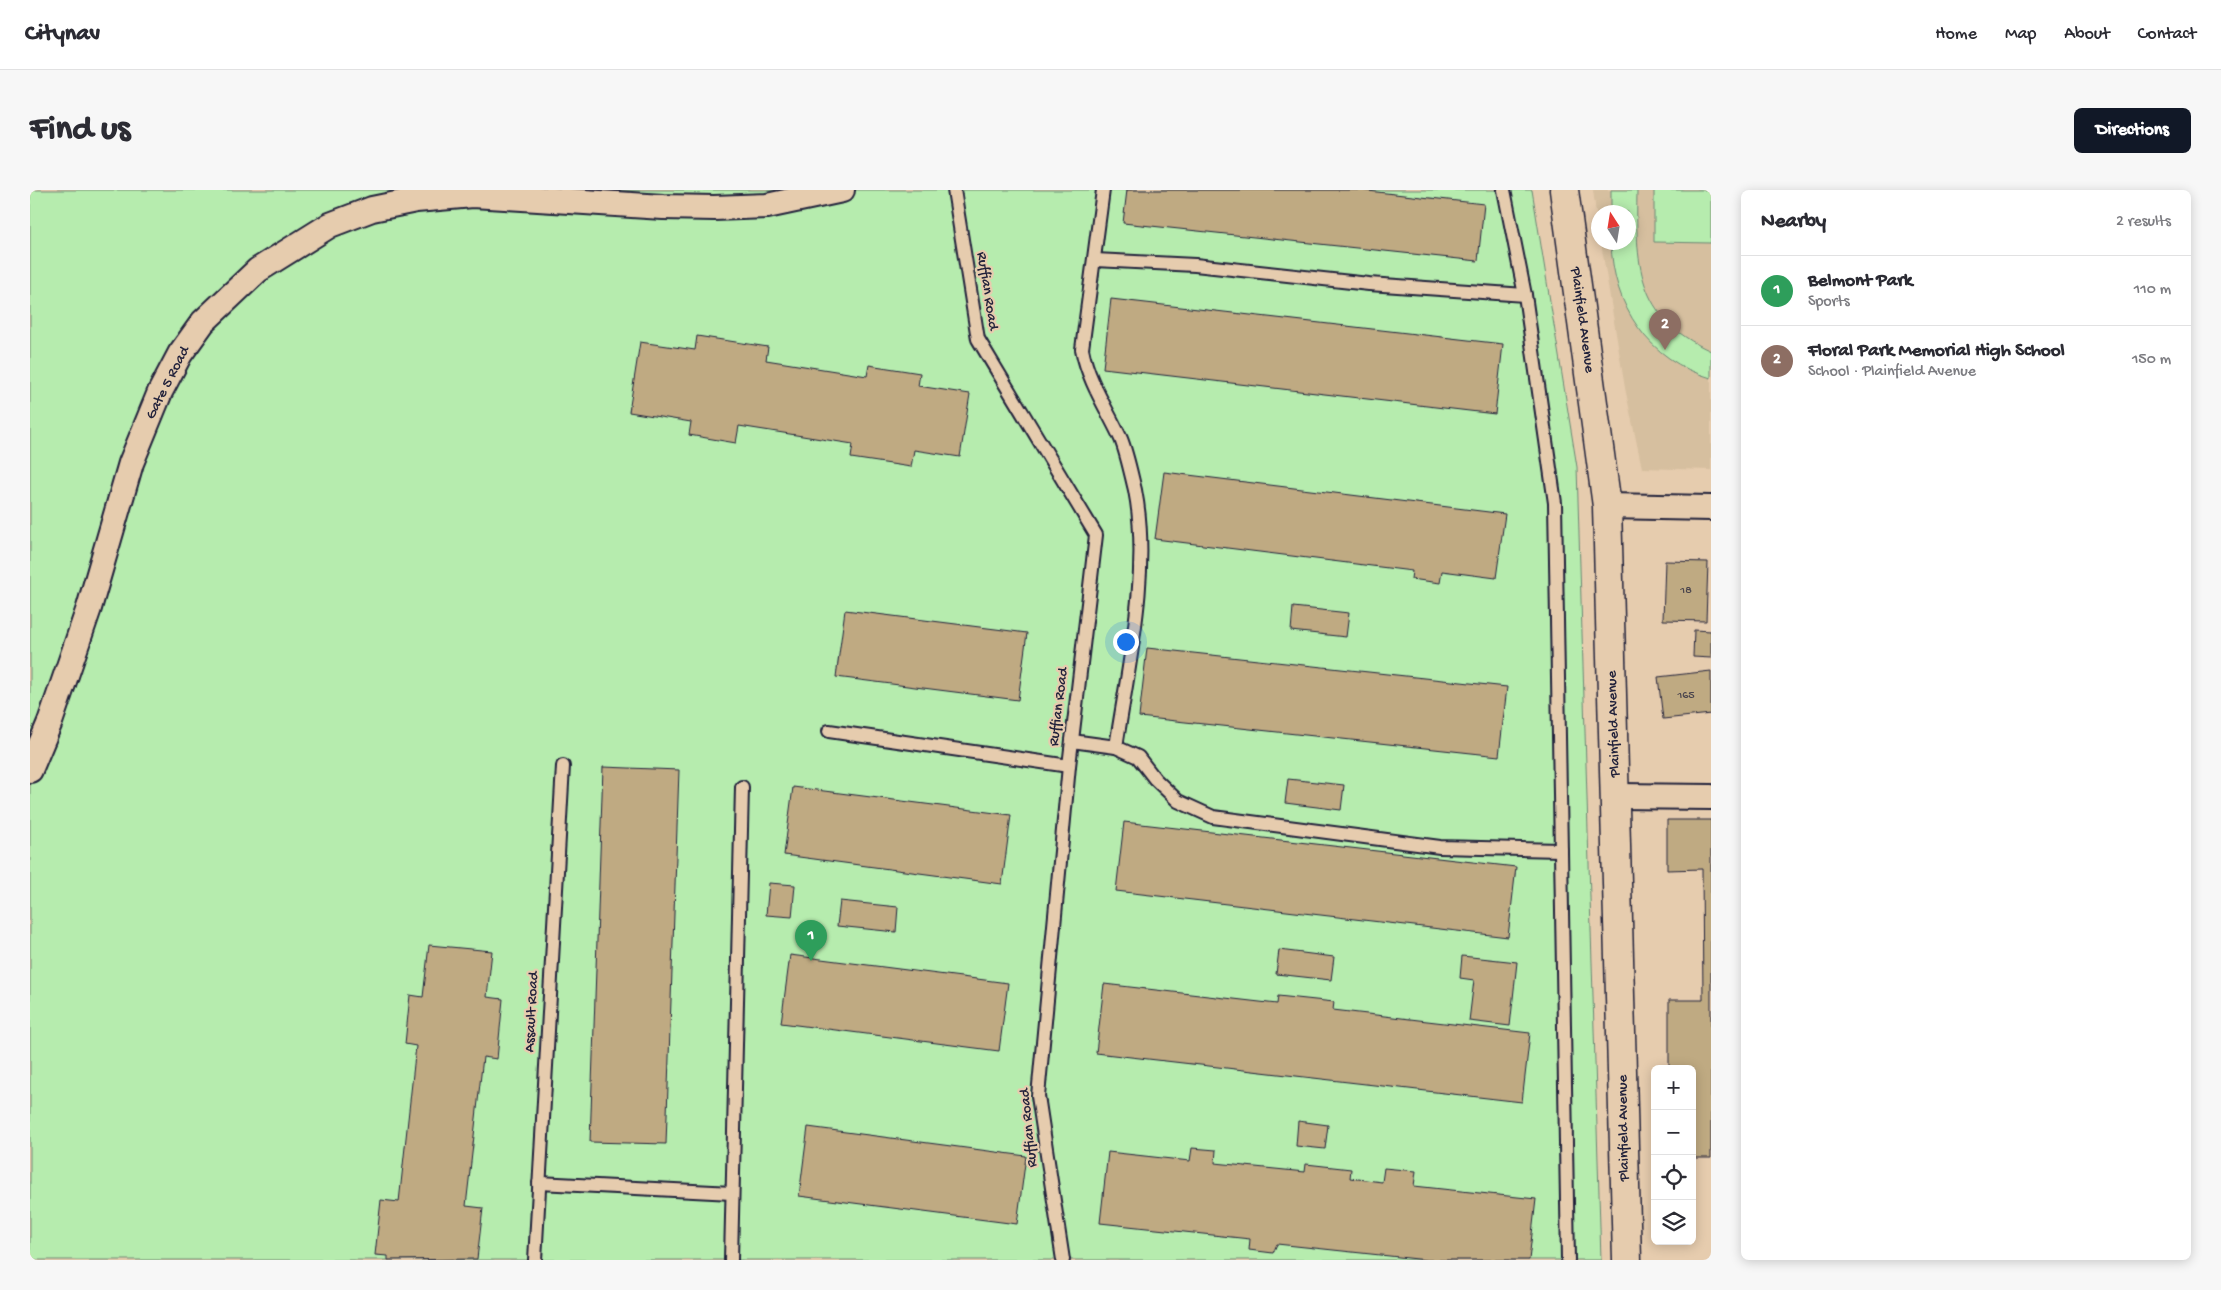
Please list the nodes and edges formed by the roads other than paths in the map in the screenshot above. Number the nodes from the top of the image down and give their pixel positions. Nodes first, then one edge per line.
1 (954, 190) edge
2 (1103, 190) edge
3 (1504, 190) edge
4 (1564, 190) edge
5 (836, 191) edge
6 (1095, 260) junction
7 (1525, 295) junction
8 (1607, 506) junction
9 (1711, 508) edge
10 (830, 731) dead end
11 (1072, 741) junction
12 (1116, 747) junction
13 (562, 766) dead end
14 (1069, 766) junction
15 (30, 770) edge
16 (742, 787) dead end
17 (1616, 796) junction
18 (1711, 797) edge
19 (1561, 850) junction
20 (539, 1183) junction
21 (732, 1193) junction
22 (535, 1260) edge
23 (731, 1260) edge
24 (1063, 1260) edge
25 (1568, 1260) edge
26 (1627, 1260) edge

1 - 11 lane, Ruffian Road
2 - 6 lane
3 - 7 lane
4 - 8 main road, Plainfield Avenue
5 - 15 street, Gate 5 Road
6 - 7 lane
6 - 12 lane
7 - 19 lane
8 - 9 street
8 - 17 main road, Plainfield Avenue
10 - 14 lane
11 - 12 lane
11 - 14 lane, Ruffian Road
12 - 19 lane
13 - 20 lane, Assault Road
14 - 24 lane, Ruffian Road
16 - 21 lane
17 - 18 street
17 - 26 main road, Plainfield Avenue
19 - 25 lane
20 - 21 lane
20 - 22 lane, Assault Road
21 - 23 lane

